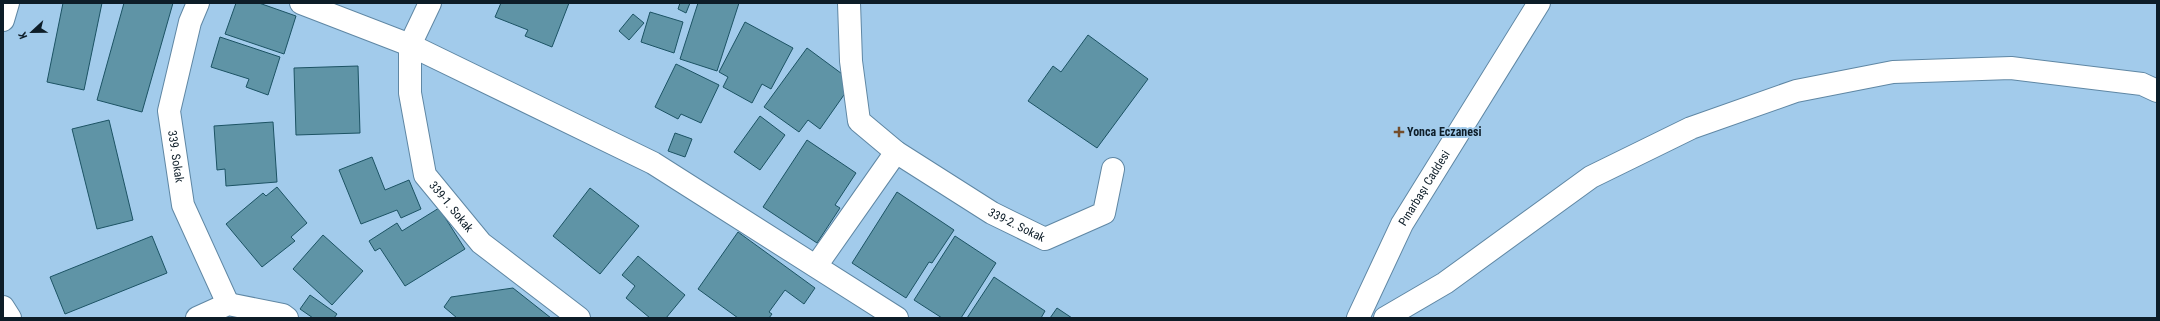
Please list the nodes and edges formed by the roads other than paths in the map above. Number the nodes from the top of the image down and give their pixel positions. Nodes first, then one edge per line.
1 (8, 3) edge
2 (198, 3) edge
3 (301, 3) edge
4 (430, 3) edge
5 (849, 3) edge
6 (1539, 3) edge
7 (3, 20) edge
8 (410, 45) junction
9 (2157, 90) edge
10 (896, 152) junction
11 (1113, 169) dead end
12 (816, 266) junction
13 (228, 304) junction
14 (3, 307) edge
15 (10, 318) edge
16 (197, 318) edge
17 (287, 318) edge
18 (579, 318) edge
19 (897, 318) edge
20 (1358, 318) edge
21 (1385, 318) edge

1 - 7 street
2 - 13 street, 339. Sokak
3 - 8 street
4 - 8 street, 339-1. Sokak
5 - 10 street, 339-2. Sokak
6 - 20 street, Pınarbaşı Caddesi
8 - 12 street
8 - 18 street, 339-1. Sokak
9 - 21 street
10 - 11 street, 339-2. Sokak
10 - 12 street
12 - 19 street
13 - 16 street
13 - 17 street
14 - 15 street

